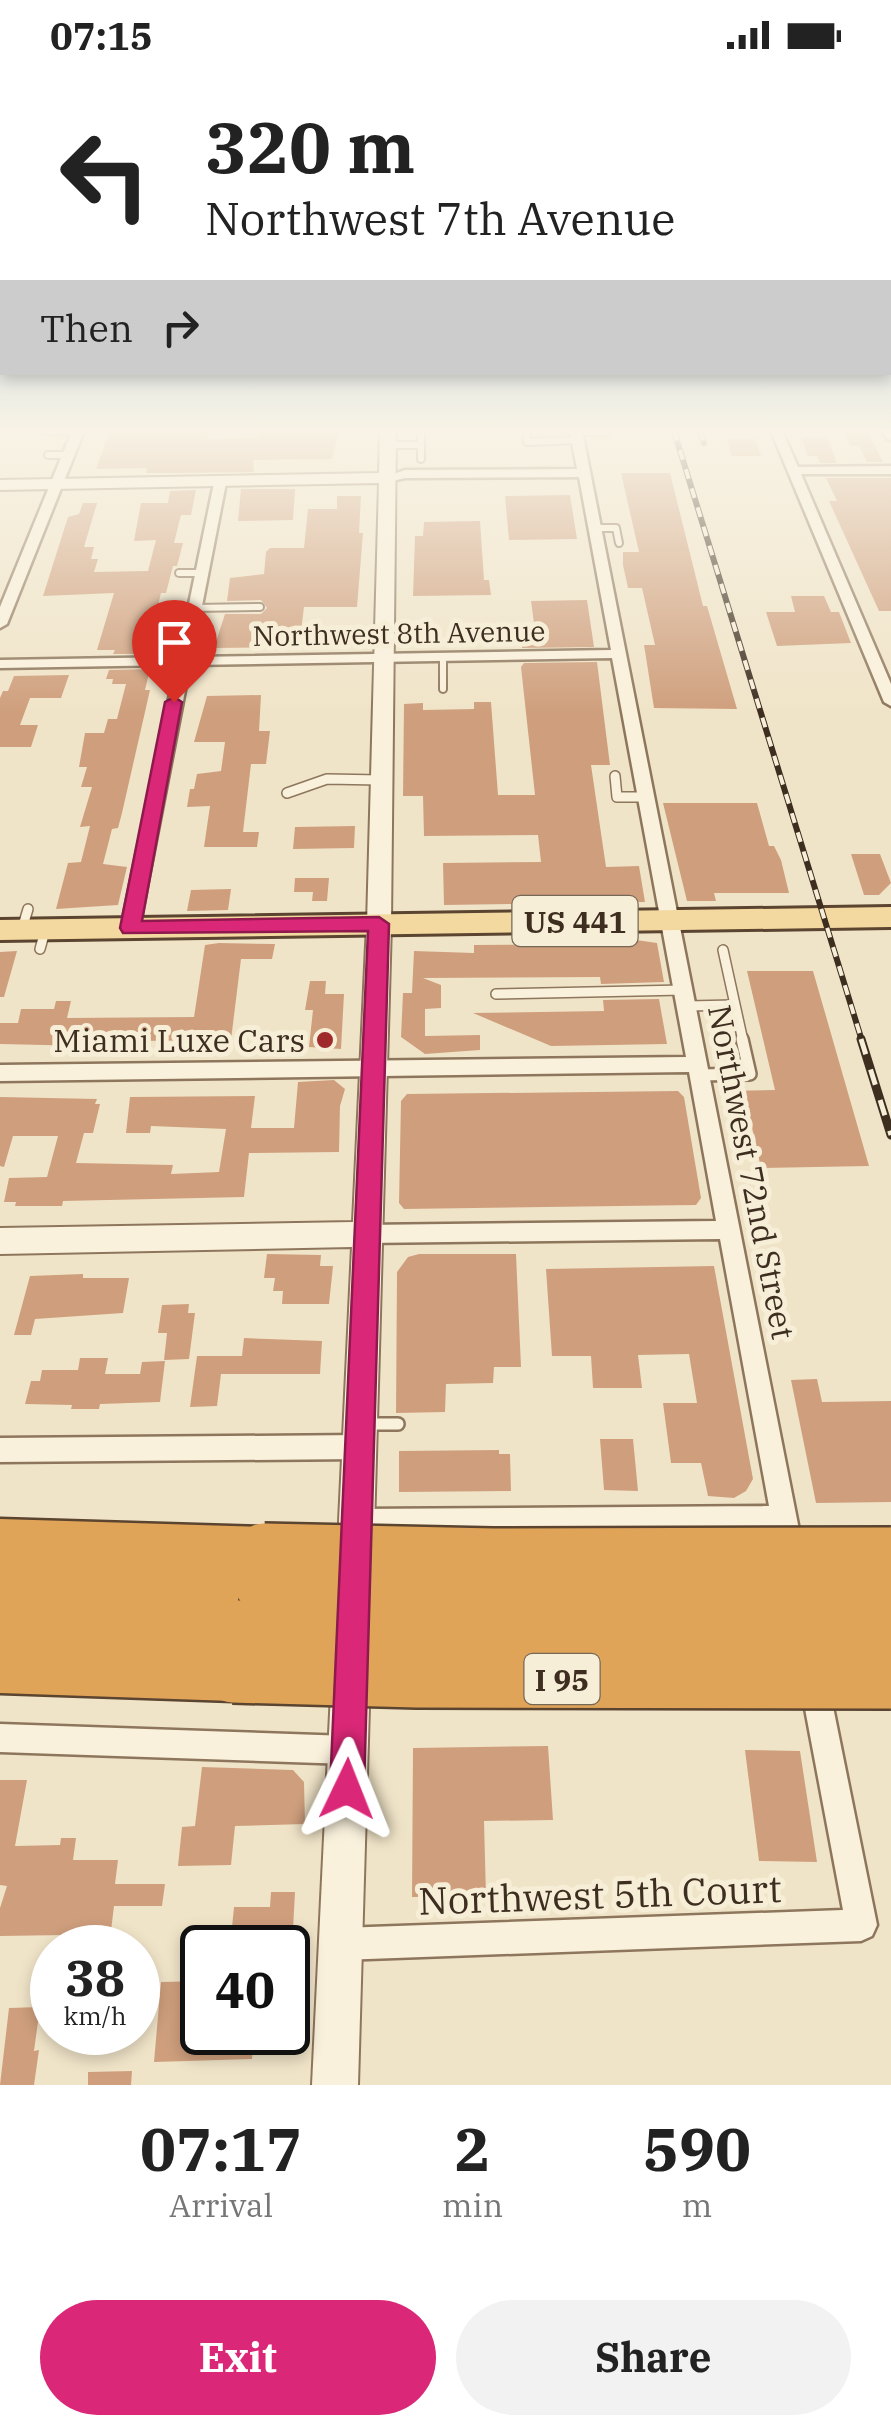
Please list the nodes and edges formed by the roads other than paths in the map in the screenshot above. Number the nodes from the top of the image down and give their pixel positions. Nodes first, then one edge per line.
1 (46, 525) edge
2 (211, 525) edge
3 (386, 525) edge
4 (593, 525) edge
5 (817, 525) edge
6 (594, 528) junction
7 (619, 544) dead end
8 (179, 573) dead end
9 (200, 573) junction
10 (260, 606) dead end
11 (192, 612) junction
12 (174, 616) dead end
13 (0, 624) edge
14 (891, 651) edge
15 (869, 652) junction
16 (618, 654) junction
17 (443, 657) junction
18 (382, 658) junction
19 (182, 661) junction
20 (0, 664) edge
21 (443, 690) dead end
22 (891, 702) edge
23 (616, 776) dead end
24 (380, 780) junction
25 (287, 793) dead end
26 (646, 797) junction
27 (891, 917) edge
28 (670, 920) junction
29 (379, 924) junction
30 (130, 928) junction
31 (27, 930) edge
32 (723, 950) dead end
33 (496, 994) dead end
34 (686, 998) junction
35 (734, 1005) junction
36 (372, 1066) junction
37 (699, 1069) junction
38 (0, 1074) edge
39 (730, 1230) junction
40 (365, 1234) junction
41 (0, 1241) edge
42 (398, 1424) dead end
43 (360, 1436) junction
44 (0, 1450) edge
45 (784, 1518) junction
46 (357, 1522) junction
47 (0, 1531) edge
48 (0, 1545) edge
49 (127, 1548) junction
50 (891, 1558) edge
51 (264, 1568) junction
52 (0, 1574) edge
53 (891, 1586) edge
54 (891, 1632) edge
55 (235, 1651) junction
56 (3, 1655) edge
57 (891, 1680) edge
58 (0, 1738) edge
59 (348, 1750) junction
60 (861, 1925) joint
61 (341, 1944) junction
62 (335, 2085) edge

1 - 13 street
2 - 9 street
3 - 18 street
4 - 6 street, Northwest 72nd Street
5 - 15 street
6 - 7 lane
6 - 16 street, Northwest 72nd Street
8 - 9 lane
9 - 11 street
10 - 11 lane
11 - 12 lane
11 - 19 street
14 - 15 street
15 - 22 street
16 - 17 street, Northwest 8th Avenue
16 - 26 street, Northwest 72nd Street
17 - 18 street, Northwest 8th Avenue
17 - 21 lane
18 - 19 street, Northwest 8th Avenue
18 - 24 street
19 - 20 street, Northwest 8th Avenue
19 - 30 street
23 - 26 lane
24 - 25 lane
24 - 29 street
26 - 28 street, Northwest 72nd Street
27 - 28 main road, US 441
28 - 29 main road, US 441
28 - 34 street, Northwest 72nd Street
29 - 30 main road, US 441
29 - 36 street
30 - 31 main road, US 441
32 - 35 lane
33 - 34 lane
34 - 35 lane
34 - 37 street, Northwest 72nd Street
35 - 37 lane
36 - 37 street
36 - 38 street
36 - 40 street
37 - 39 street, Northwest 72nd Street
39 - 40 street
39 - 45 street, Northwest 72nd Street
40 - 41 street
40 - 43 street
42 - 43 lane
43 - 44 street
43 - 46 street
45 - 46 street
45 - 60 street, Northwest 72nd Street
46 - 59 street
47 - 49 highway
48 - 49 highway
49 - 51 highway
50 - 51 highway, bridge
51 - 52 highway
51 - 53 highway, bridge
54 - 55 highway, bridge
55 - 56 highway, I 95
55 - 57 highway, I 95, bridge
58 - 59 street
59 - 61 street
60 - 61 street, Northwest 5th Court
61 - 62 street

